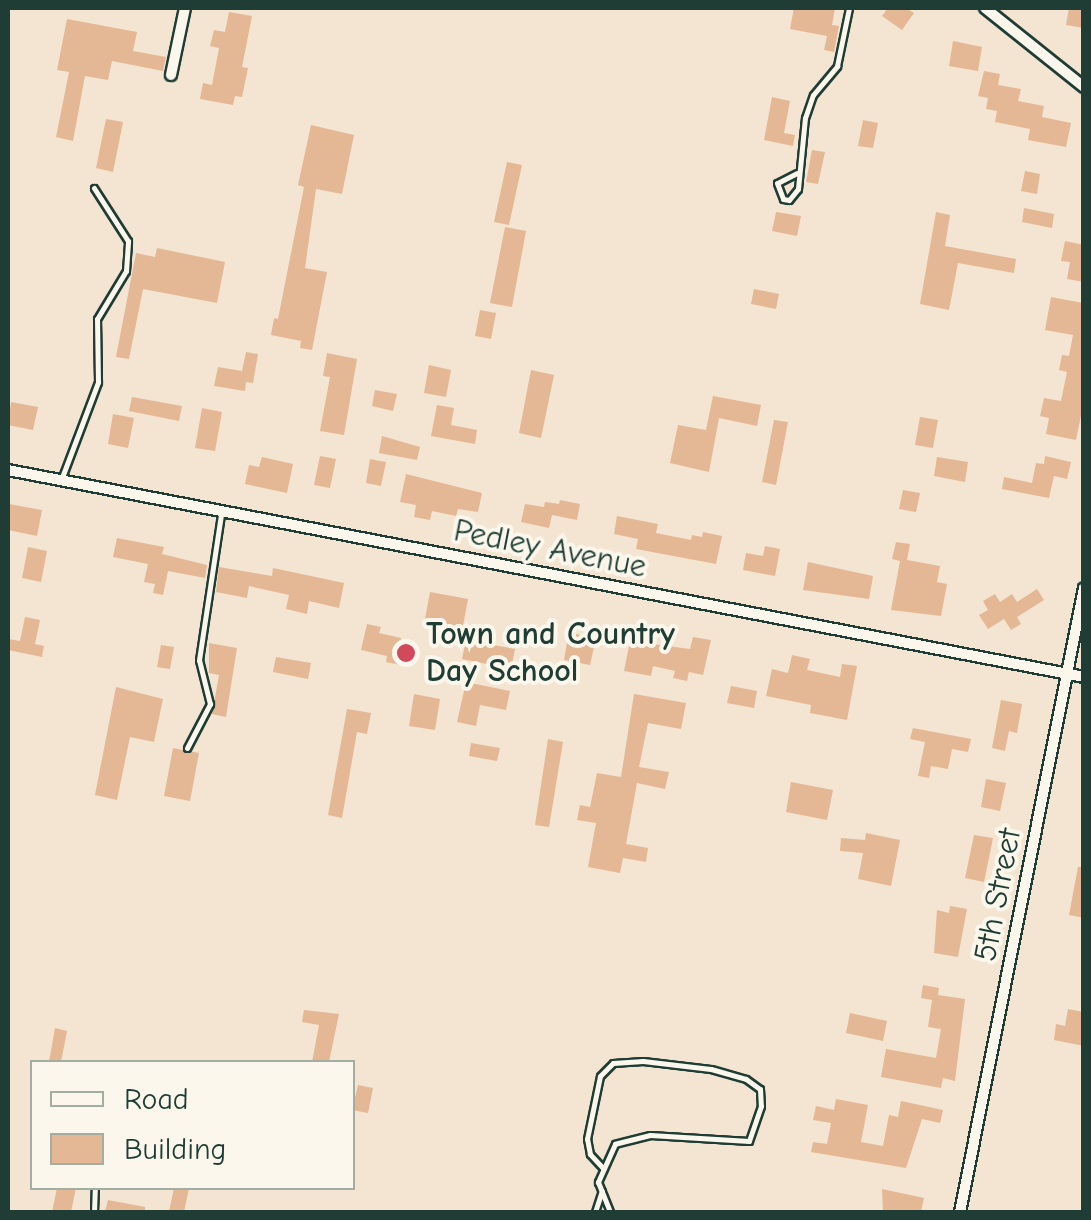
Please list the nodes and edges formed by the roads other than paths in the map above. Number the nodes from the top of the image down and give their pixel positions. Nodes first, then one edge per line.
1 (185, 8) edge
2 (849, 8) edge
3 (985, 8) edge
4 (171, 75) dead end
5 (1084, 87) edge
6 (797, 174) junction
7 (94, 188) dead end
8 (8, 470) edge
9 (61, 480) junction
10 (222, 511) junction
11 (1084, 588) edge
12 (1067, 674) junction
13 (1084, 678) edge
14 (187, 748) dead end
15 (602, 1167) junction
16 (602, 1191) junction
17 (595, 1212) edge
18 (610, 1212) edge
19 (960, 1212) edge

1 - 4 street
2 - 6 lane
3 - 5 street
6 - 6 lane
7 - 9 lane
8 - 9 street, Pedley Avenue
9 - 10 street, Pedley Avenue
10 - 12 street, Pedley Avenue
10 - 14 lane
11 - 12 street, 5th Street
12 - 13 street, Pedley Avenue
12 - 19 street, 5th Street
15 - 15 lane
15 - 16 lane
16 - 17 lane
16 - 18 lane

